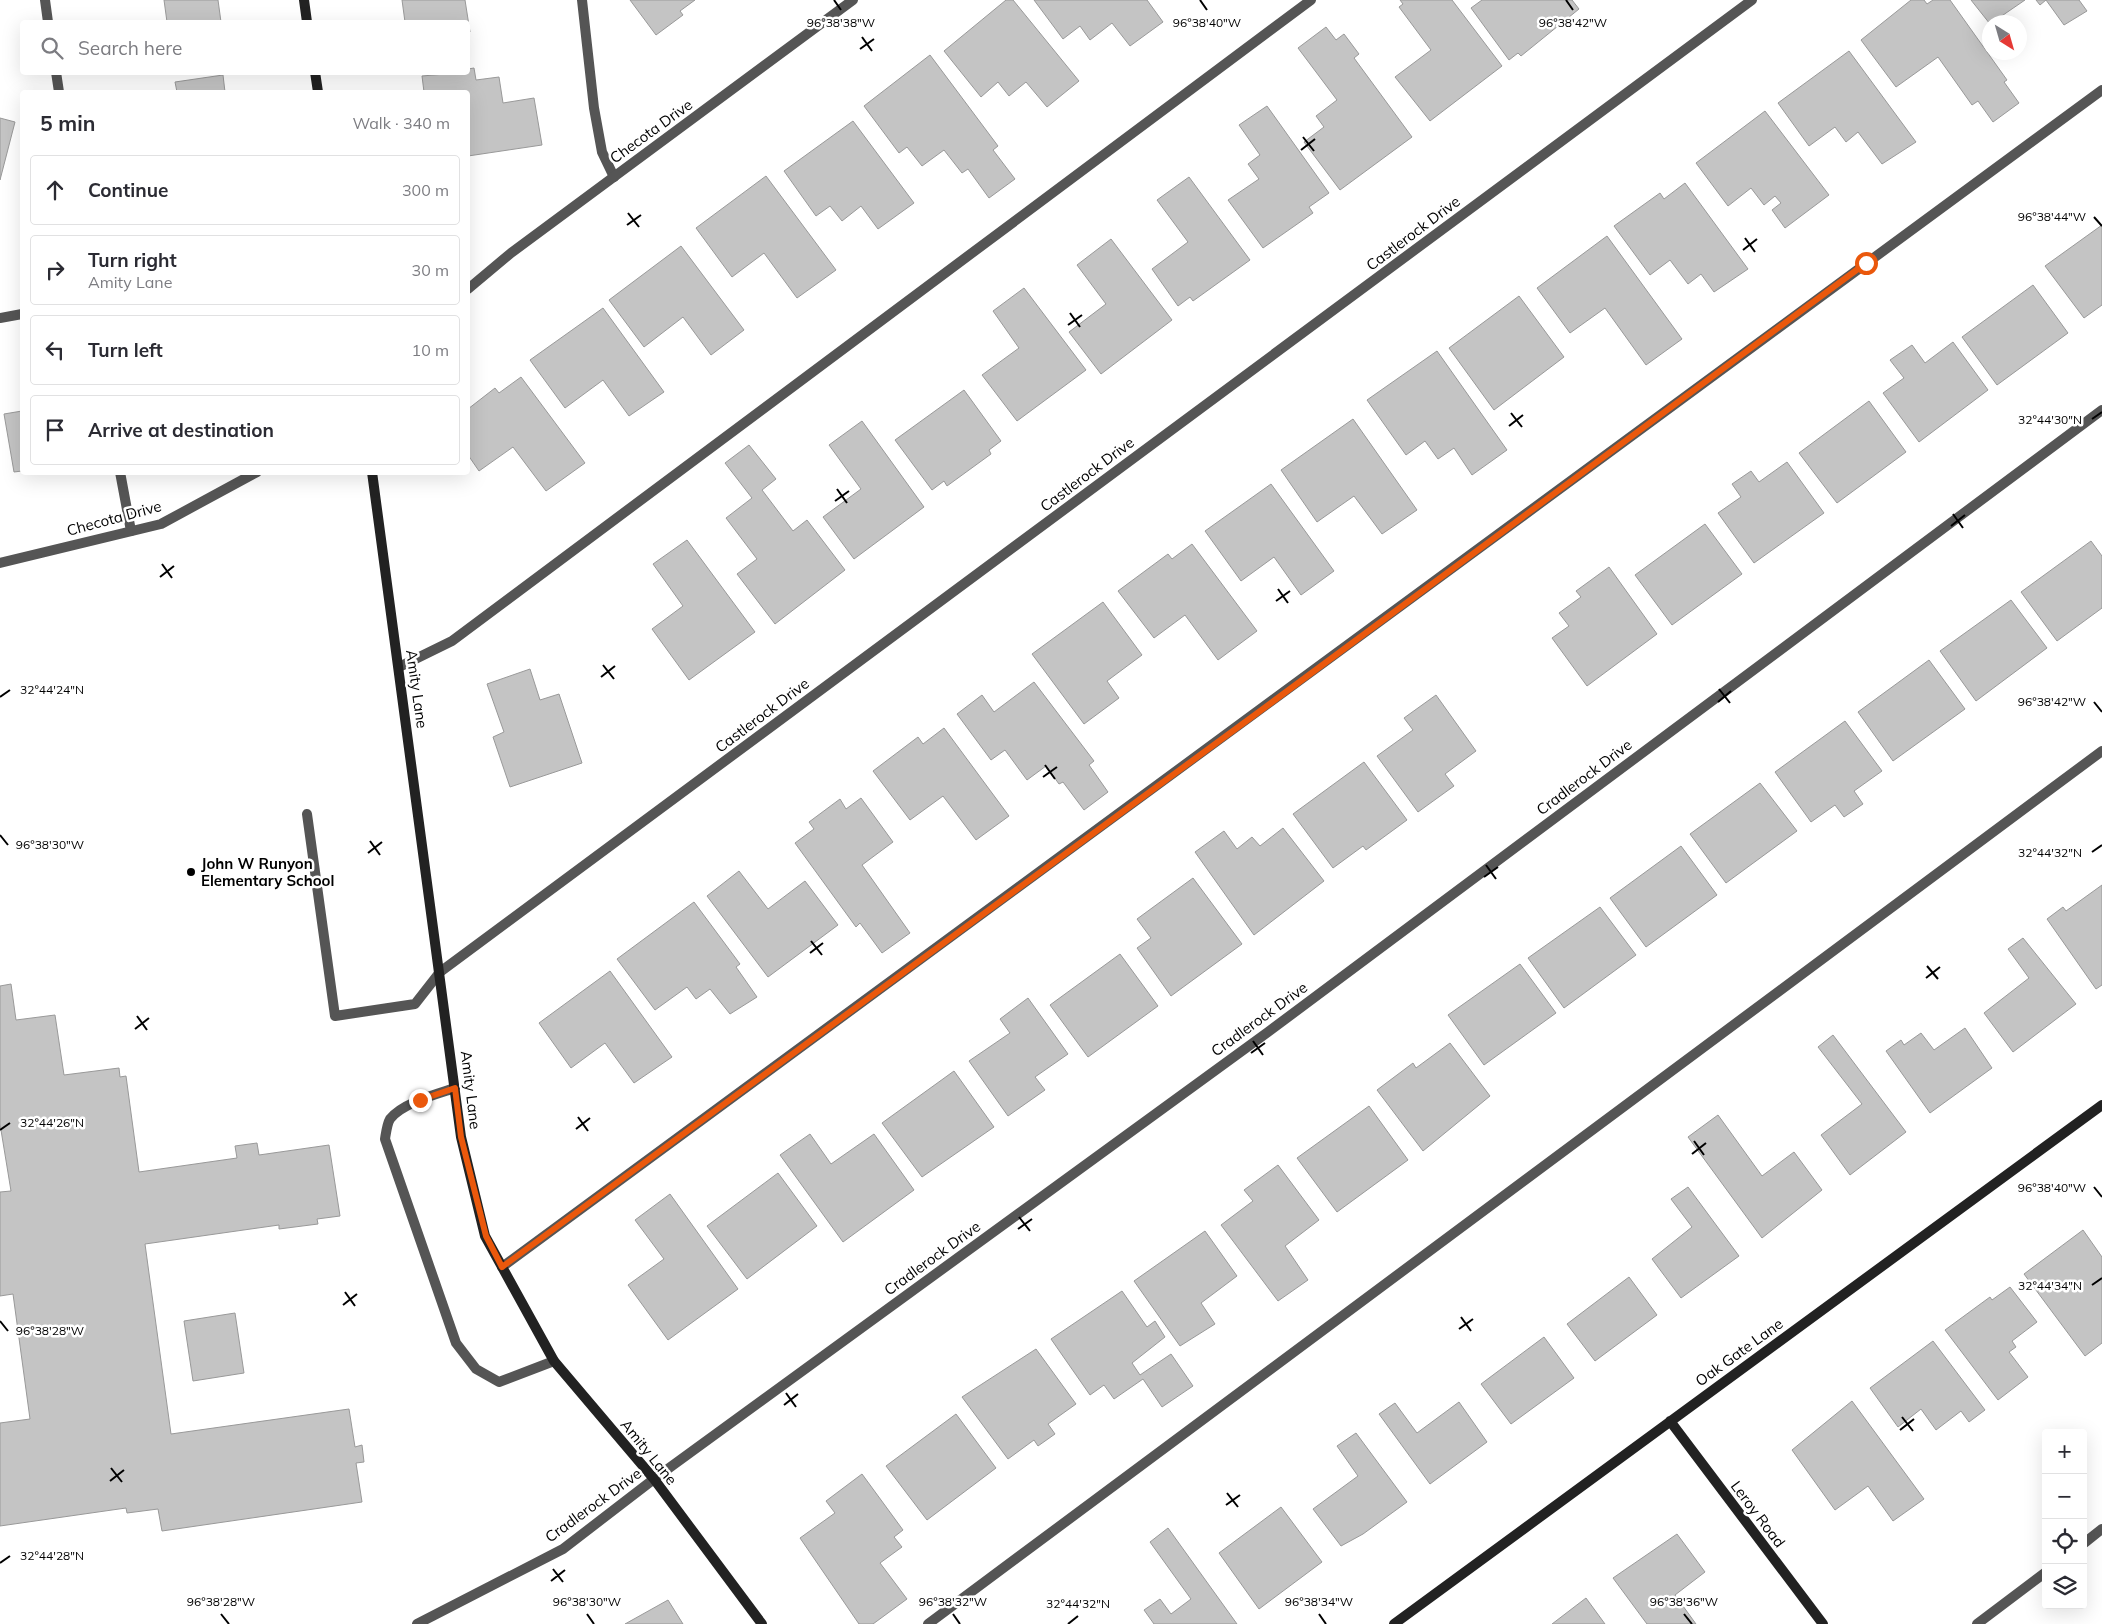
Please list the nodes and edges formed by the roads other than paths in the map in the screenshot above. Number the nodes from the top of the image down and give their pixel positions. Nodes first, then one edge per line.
1 (45, 0) edge
2 (304, 0) edge
3 (582, 0) edge
4 (853, 0) edge
5 (1311, 0) edge
6 (1752, 0) edge
7 (48, 20) edge
8 (307, 20) edge
9 (56, 75) edge
10 (315, 75) edge
11 (59, 90) edge
12 (318, 90) edge
13 (2102, 90) edge
14 (614, 177) junction
15 (470, 287) edge
16 (20, 314) edge
17 (0, 318) edge
18 (2102, 410) edge
19 (121, 475) edge
20 (251, 475) edge
21 (372, 475) edge
22 (131, 531) junction
23 (0, 563) edge
24 (399, 667) junction
25 (2102, 751) edge
26 (307, 814) dead end
27 (440, 972) junction
28 (455, 1088) junction
29 (2102, 1105) edge
30 (502, 1267) junction
31 (554, 1361) junction
32 (1670, 1421) junction
33 (654, 1480) junction
34 (2102, 1530) edge
35 (2087, 1541) edge
36 (2042, 1575) edge
37 (416, 1624) edge
38 (762, 1624) edge
39 (928, 1624) edge
40 (1394, 1624) edge
41 (1823, 1624) edge
42 (1976, 1624) edge

1 - 7 street
2 - 8 street
3 - 14 street
4 - 14 street, Checota Drive
5 - 24 street
6 - 27 street, Castlerock Drive
9 - 11 street
10 - 12 street
13 - 30 street
14 - 15 street, Checota Drive
16 - 17 street
18 - 33 street, Cradlerock Drive
19 - 22 street
20 - 22 street, Checota Drive
21 - 24 street, Amity Lane
22 - 23 street, Checota Drive
24 - 27 street, Amity Lane
25 - 39 street
26 - 27 street, Castlerock Drive
27 - 28 street, Amity Lane
28 - 30 street, Amity Lane
28 - 31 street
29 - 32 street, Oak Gate Lane
30 - 31 street, Amity Lane
31 - 33 street, Amity Lane
32 - 40 street, Oak Gate Lane
32 - 41 street, Leroy Road
33 - 37 street, Cradlerock Drive
33 - 38 street, Amity Lane
34 - 35 street
36 - 42 street

